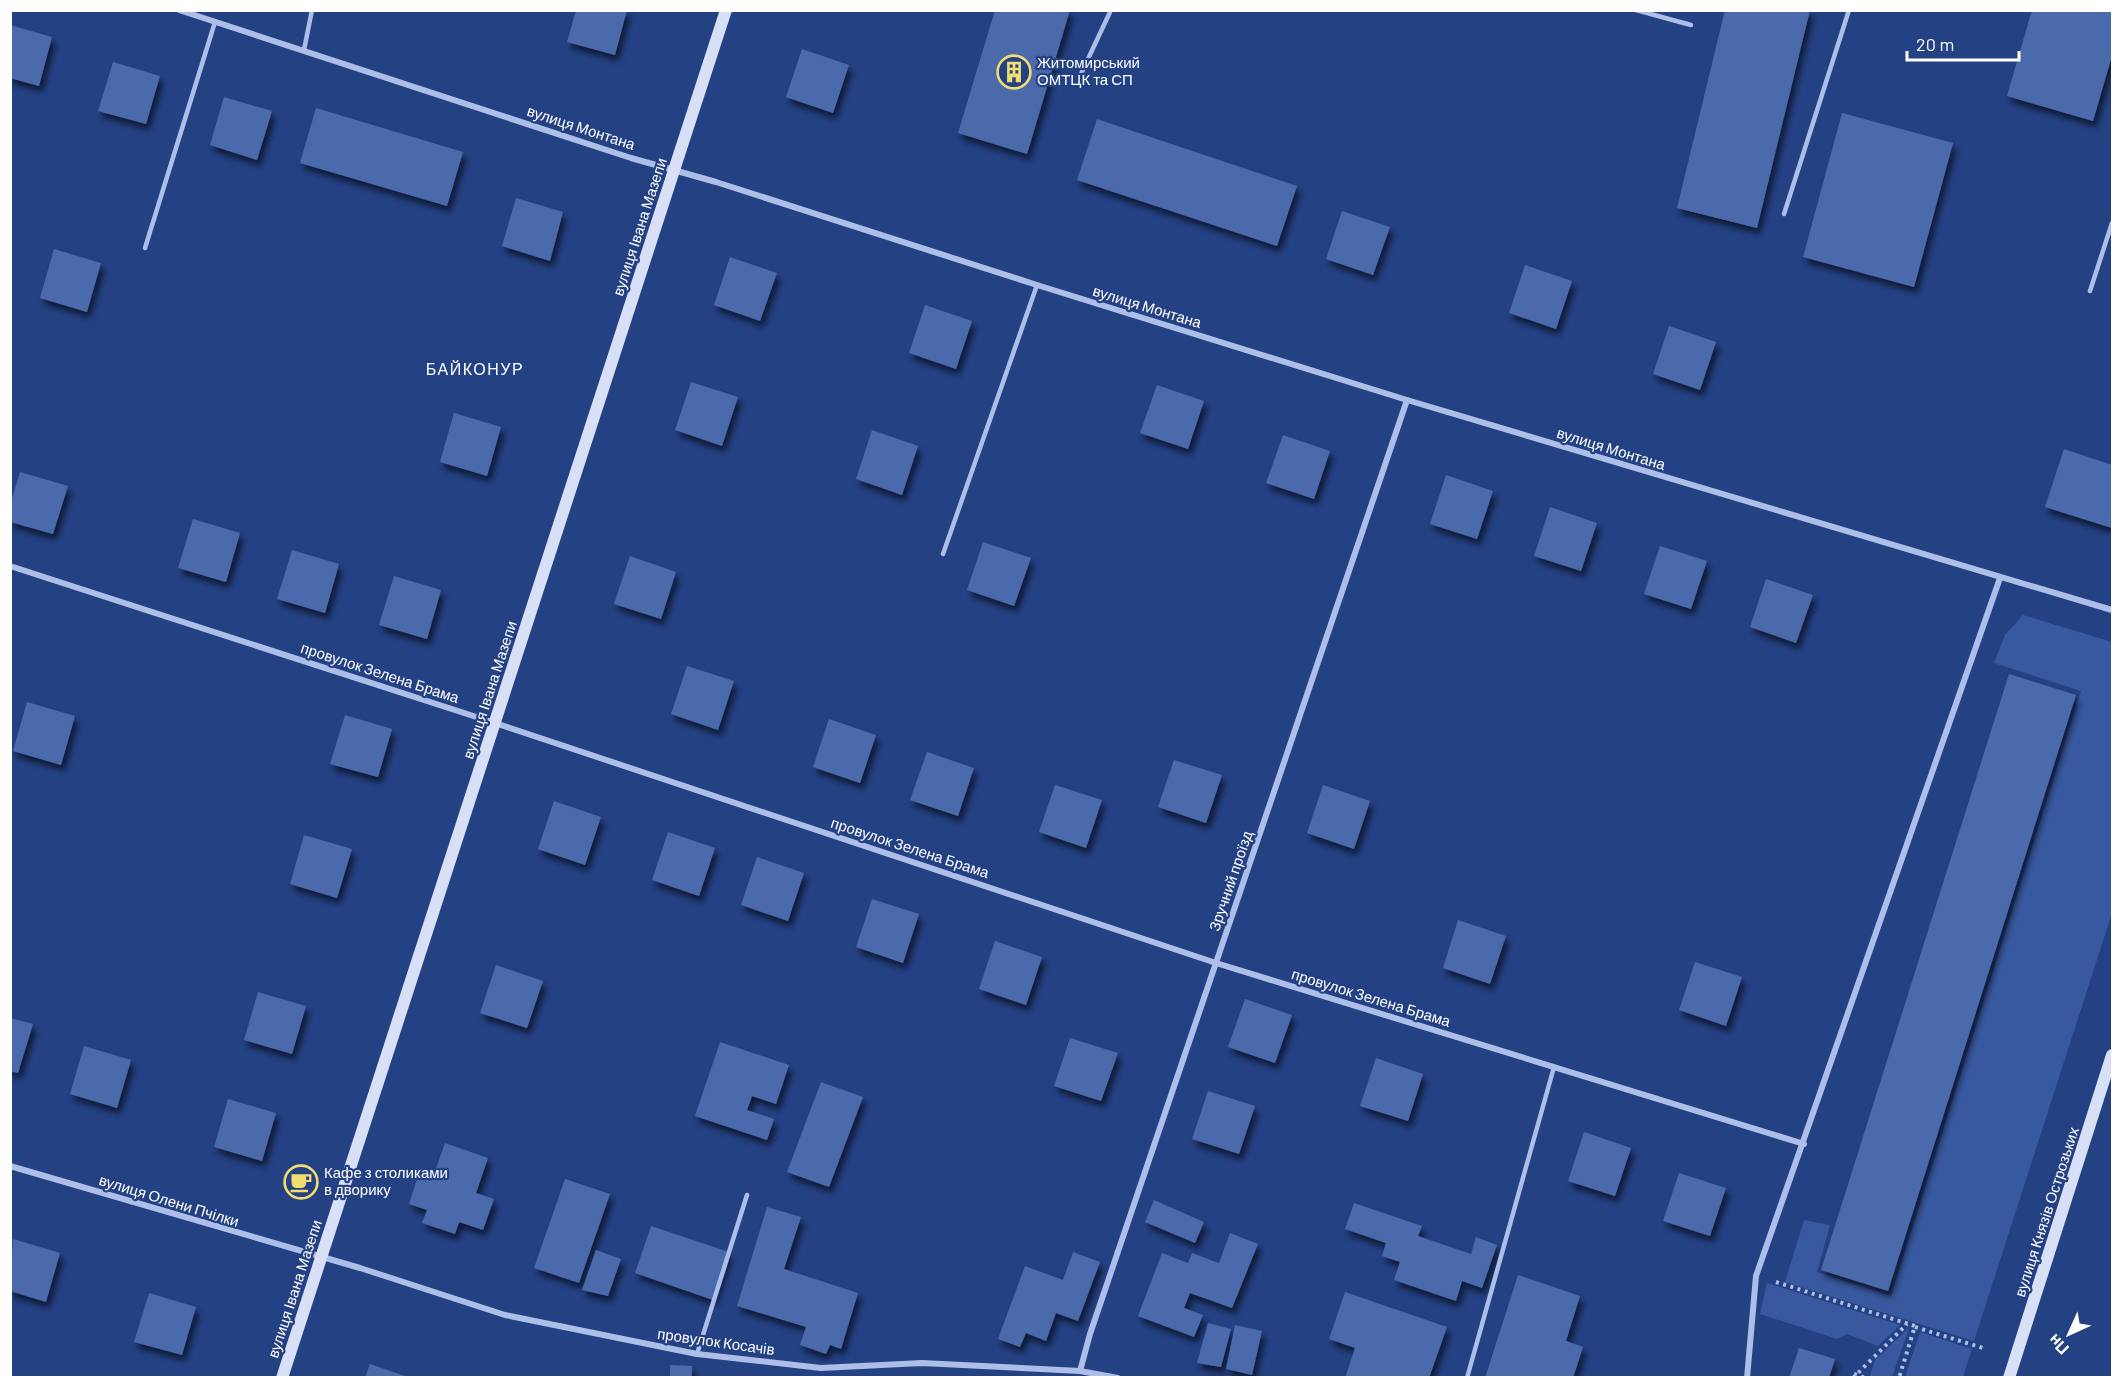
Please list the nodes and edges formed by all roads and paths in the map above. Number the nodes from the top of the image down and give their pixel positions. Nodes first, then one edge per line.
1 (179, 10) edge
2 (312, 10) edge
3 (726, 10) edge
4 (1111, 10) edge
5 (1636, 10) edge
6 (1849, 10) edge
7 (214, 22) junction
8 (1691, 25) dead end
9 (304, 50) junction
10 (1080, 76) dead end
11 (674, 170) junction
12 (1784, 214) dead end
13 (2112, 223) edge
14 (145, 248) dead end
15 (1037, 285) junction
16 (2090, 291) dead end
17 (1407, 400) junction
18 (943, 554) dead end
19 (10, 566) edge
20 (2000, 578) junction
21 (2112, 610) edge
22 (495, 723) junction
23 (1216, 963) junction
24 (2112, 1055) edge
25 (1554, 1067) junction
26 (1804, 1144) junction
27 (10, 1166) edge
28 (747, 1195) dead end
29 (322, 1258) junction
30 (1756, 1276) junction
31 (1908, 1324) junction
32 (1915, 1327) junction
33 (1983, 1348) dead end
34 (697, 1354) junction
35 (1080, 1371) junction
36 (1854, 1376) edge
37 (282, 1377) edge
38 (1118, 1377) edge
39 (1467, 1377) edge
40 (1747, 1377) edge
41 (1866, 1377) edge
42 (1899, 1377) edge
43 (2009, 1377) edge

1 - 7 street, вулиця Монтана
2 - 9 lane
3 - 11 main road, вулиця Івана Мазепи
4 - 10 lane
5 - 8 lane
6 - 12 lane
7 - 9 street, вулиця Монтана
7 - 14 lane
9 - 11 street, вулиця Монтана
11 - 15 street, вулиця Монтана
11 - 22 main road, вулиця Івана Мазепи
13 - 16 lane
15 - 17 street, вулиця Монтана
15 - 18 lane
17 - 20 street, вулиця Монтана
17 - 23 street, Зручний проїзд
19 - 22 street, провулок Зелена Брама
20 - 21 street, вулиця Монтана
20 - 26 street
22 - 23 street, провулок Зелена Брама
22 - 29 main road, вулиця Івана Мазепи
23 - 25 street, провулок Зелена Брама
23 - 35 street, Зручний проїзд
24 - 43 main road, вулиця Князів Острозьких
25 - 26 street, провулок Зелена Брама
25 - 39 lane
26 - 30 street
27 - 29 street, вулиця Олени Пчілки
28 - 34 lane
29 - 34 street, провулок Косачів
29 - 37 main road, вулиця Івана Мазепи
30 - 31 path
30 - 40 street
31 - 32 path
31 - 36 path
32 - 33 path
32 - 42 path
34 - 35 street, провулок Косачів
35 - 38 street, провулок Косачів
36 - 41 path

